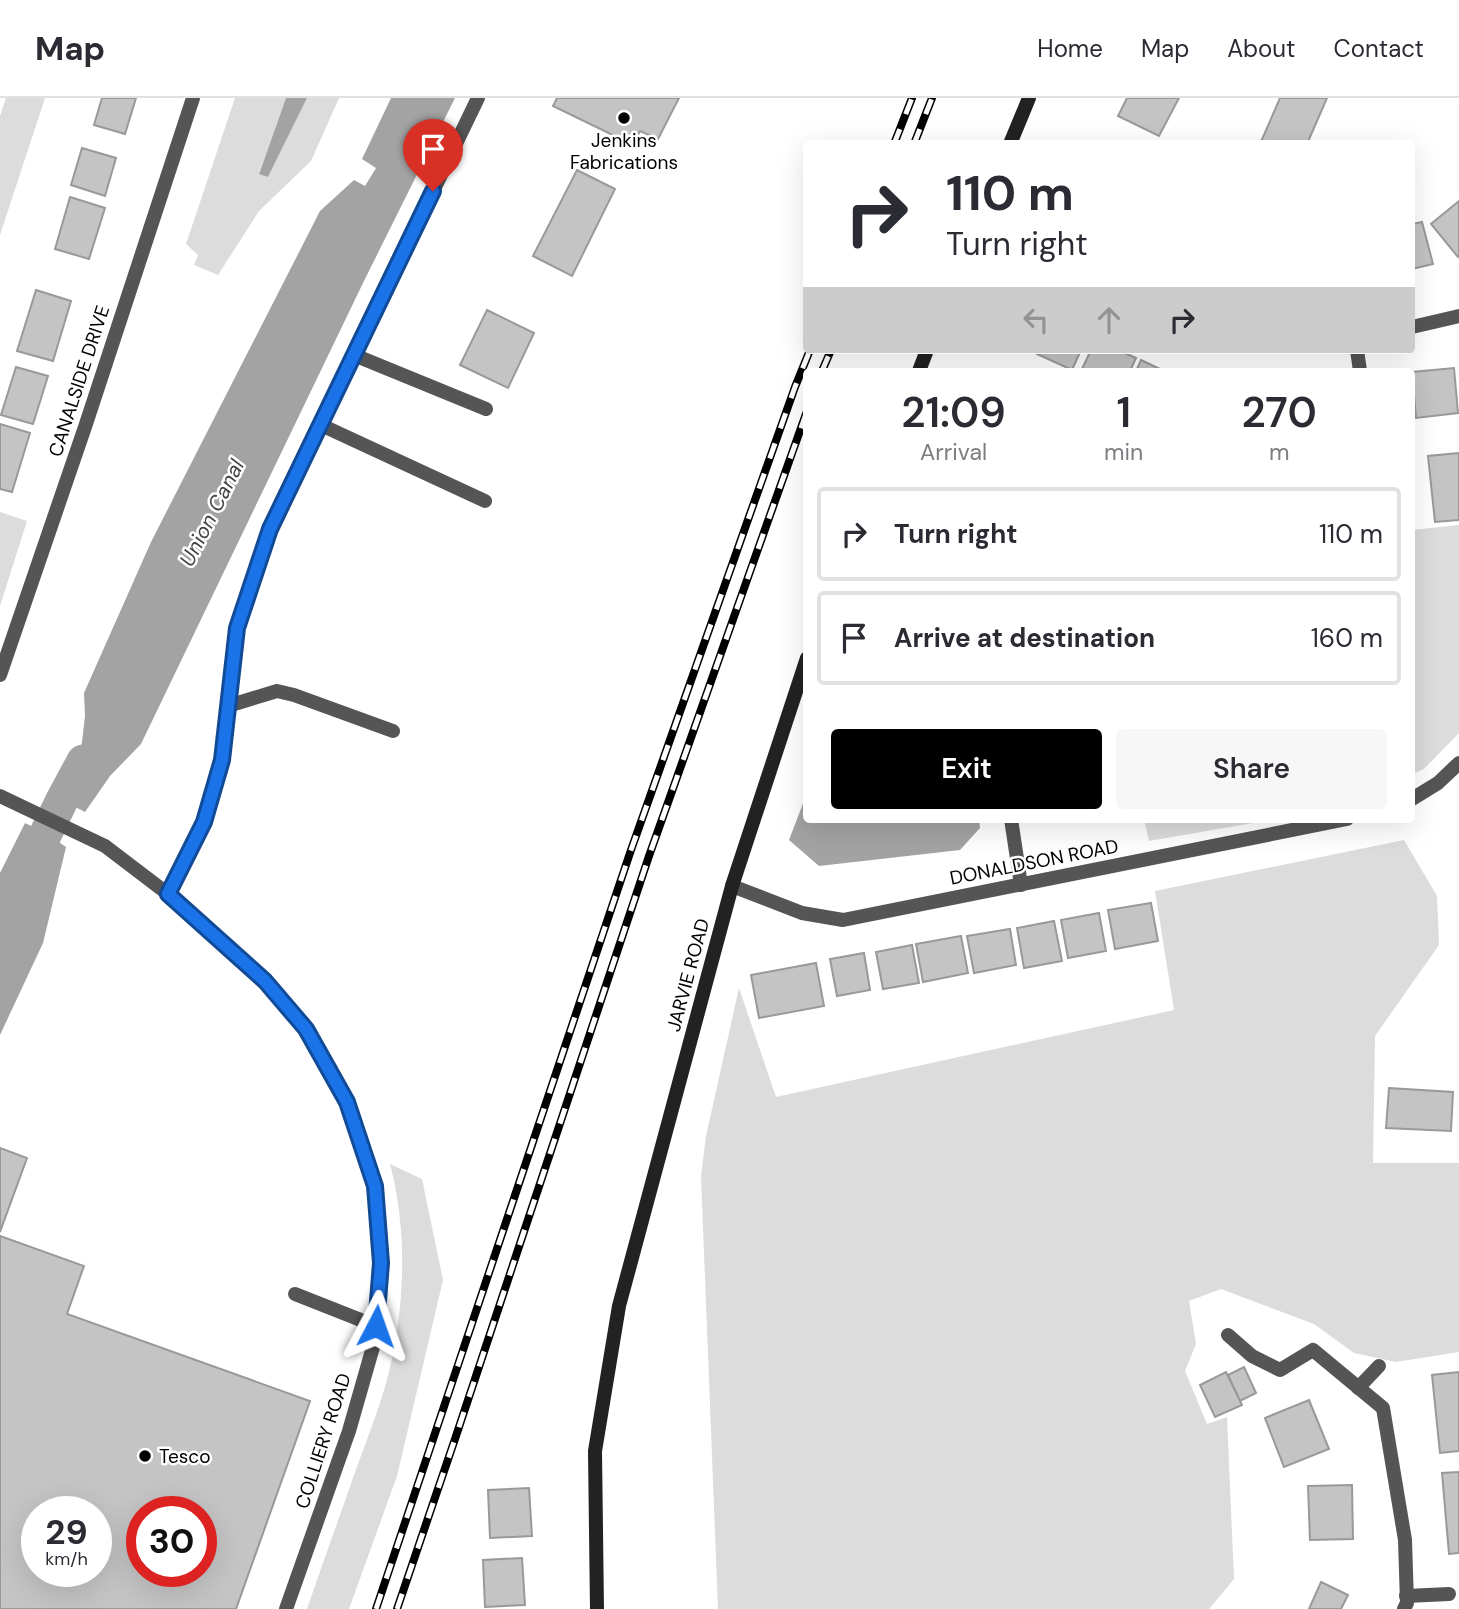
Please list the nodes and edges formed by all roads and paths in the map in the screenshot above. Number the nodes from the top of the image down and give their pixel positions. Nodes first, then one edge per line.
1 (193, 98) edge
2 (478, 98) edge
3 (1029, 98) edge
4 (1012, 140) edge
5 (1459, 316) edge
6 (1415, 326) edge
7 (354, 355) junction
8 (486, 409) dead end
9 (321, 425) junction
10 (485, 501) dead end
11 (803, 670) edge
12 (0, 675) edge
13 (228, 706) junction
14 (393, 731) dead end
15 (1459, 764) edge
16 (0, 796) edge
17 (1415, 797) edge
18 (1012, 823) edge
19 (1327, 823) edge
20 (1021, 885) junction
21 (732, 886) junction
22 (168, 894) junction
23 (295, 1294) dead end
24 (376, 1326) junction
25 (1228, 1335) dead end
26 (1379, 1366) dead end
27 (1358, 1388) junction
28 (1449, 1594) dead end
29 (1405, 1602) edge
30 (286, 1609) edge
31 (597, 1609) edge

1 - 12 street, CANALSIDE DRIVE
2 - 7 street
3 - 4 street
5 - 6 street
7 - 8 street
7 - 9 street
9 - 10 street
9 - 13 street
11 - 21 street, JARVIE ROAD
13 - 14 street
13 - 22 street
15 - 17 street
16 - 22 street, COLLIERY ROAD
18 - 20 street
19 - 20 street, DONALDSON ROAD
20 - 21 street, DONALDSON ROAD
21 - 31 street, JARVIE ROAD
22 - 24 street, COLLIERY ROAD
23 - 24 street
24 - 30 street, COLLIERY ROAD
25 - 27 street
26 - 27 street
27 - 29 street
28 - 29 street

